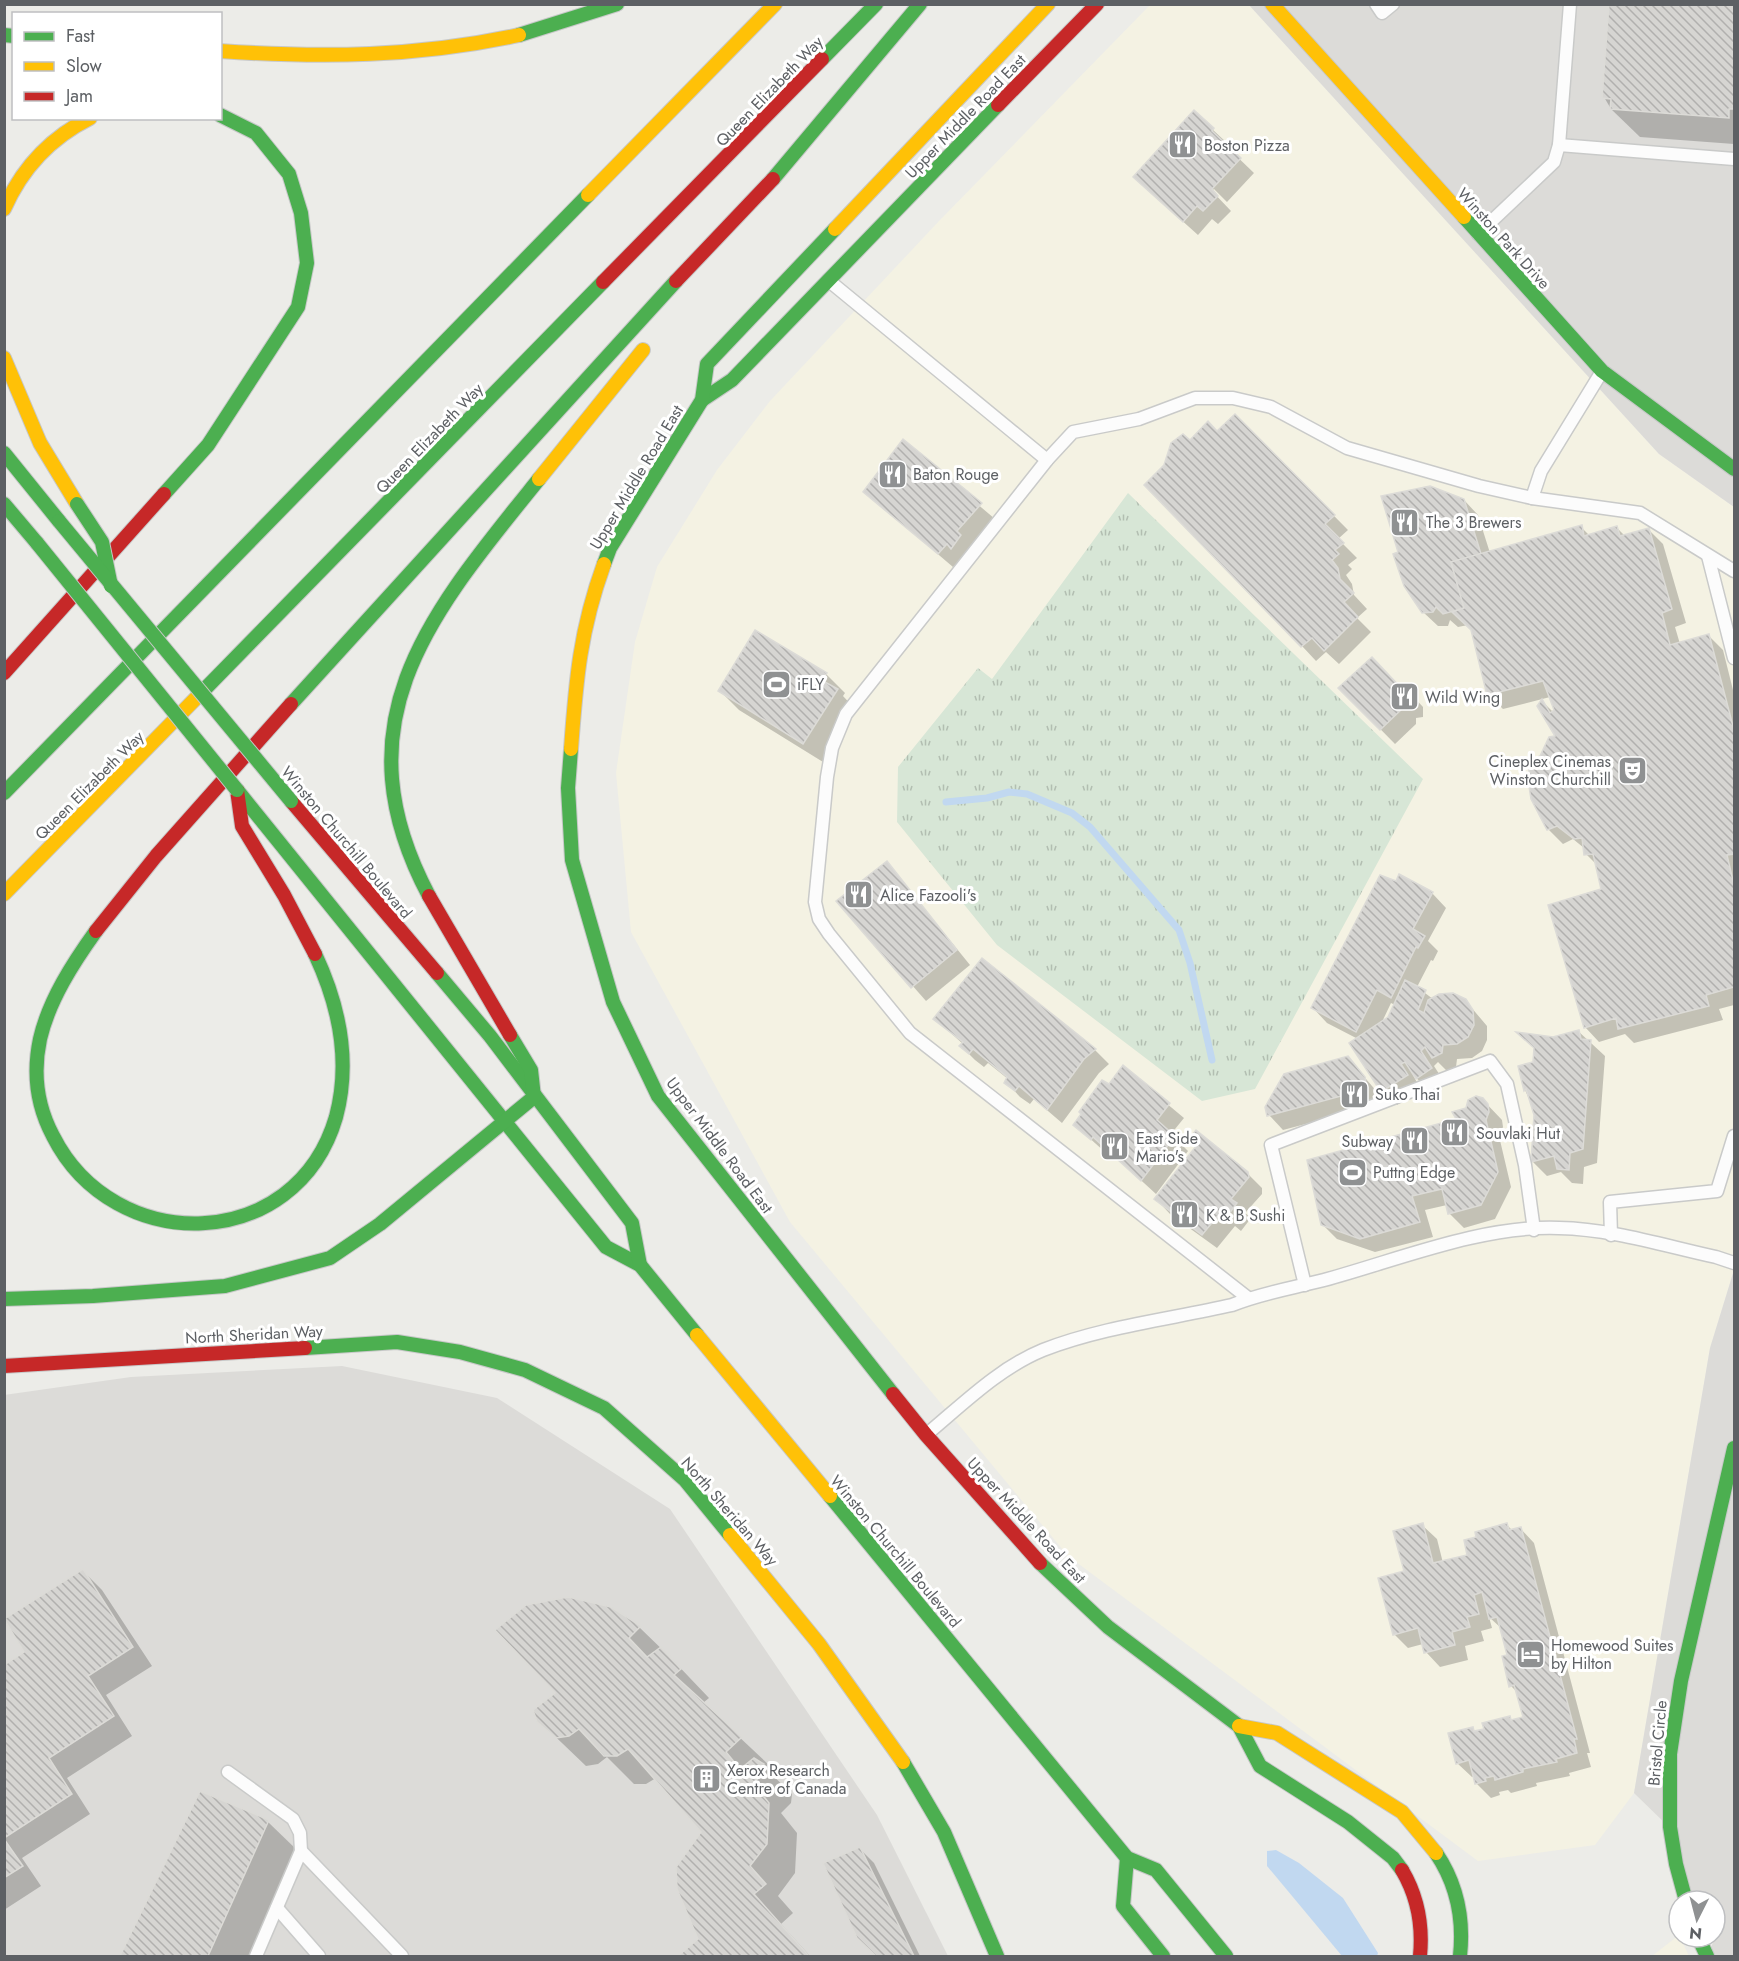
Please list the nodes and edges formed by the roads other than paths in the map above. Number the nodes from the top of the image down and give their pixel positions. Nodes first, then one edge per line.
1 (617, 4) edge
2 (775, 4) edge
3 (876, 4) edge
4 (920, 4) edge
5 (1048, 4) edge
6 (1096, 4) edge
7 (1272, 4) edge
8 (1376, 4) edge
9 (1393, 4) edge
10 (1570, 4) edge
11 (222, 51) edge
12 (222, 116) edge
13 (85, 120) edge
14 (1560, 145) junction
15 (1734, 159) edge
16 (754, 201) junction
17 (4, 209) edge
18 (1478, 234) junction
19 (717, 259) dead end
20 (828, 280) junction
21 (654, 337) dead end
22 (4, 358) edge
23 (1602, 370) junction
24 (702, 400) junction
25 (4, 453) edge
26 (1047, 460) junction
27 (1734, 469) edge
28 (1532, 498) junction
29 (4, 504) edge
30 (1708, 556) junction
31 (1734, 571) edge
32 (111, 586) junction
33 (1734, 658) edge
34 (4, 673) edge
35 (237, 790) junction
36 (4, 793) edge
37 (4, 894) edge
38 (534, 1097) junction
39 (504, 1120) junction
40 (1734, 1136) edge
41 (1534, 1230) junction
42 (1611, 1235) junction
43 (1734, 1263) edge
44 (640, 1265) junction
45 (1305, 1285) junction
46 (1248, 1298) junction
47 (4, 1299) edge
48 (4, 1366) edge
49 (926, 1434) junction
50 (1734, 1448) edge
51 (1239, 1726) junction
52 (228, 1772) dead end
53 (301, 1851) junction
54 (1127, 1858) junction
55 (1683, 1889) edge
56 (277, 1908) junction
57 (256, 1956) edge
58 (319, 1956) edge
59 (402, 1956) edge
60 (997, 1956) edge
61 (1163, 1956) edge
62 (1226, 1956) edge
63 (1420, 1956) edge
64 (1460, 1956) edge

1 - 11 main road
2 - 36 main road
3 - 37 main road, Queen Elizabeth Way
4 - 16 main road
5 - 24 main road, Upper Middle Road East
6 - 20 main road, Upper Middle Road East
7 - 18 main road, Winston Park Drive
8 - 9 lane
10 - 14 lane
12 - 34 main road
13 - 17 main road
14 - 15 lane
14 - 18 lane
16 - 19 main road
16 - 35 main road
18 - 23 main road, Winston Park Drive
20 - 24 main road, Upper Middle Road East
20 - 26 lane
21 - 38 main road
22 - 32 main road, bridge
23 - 27 main road, Winston Park Drive
23 - 28 lane
24 - 49 main road, Upper Middle Road East
25 - 32 main road, Winston Churchill Boulevard, bridge
26 - 28 lane
26 - 46 lane
28 - 30 lane
29 - 35 main road, Winston Churchill Boulevard, bridge
30 - 31 lane
30 - 33 lane
32 - 38 main road, Winston Churchill Boulevard, bridge
35 - 39 main road, Winston Churchill Boulevard
38 - 39 main road
38 - 44 main road, Winston Churchill Boulevard
39 - 44 main road, Winston Churchill Boulevard
39 - 47 main road
40 - 42 lane
41 - 42 lane
41 - 45 lane
41 - 45 lane
42 - 43 lane
44 - 54 main road, Winston Churchill Boulevard
45 - 46 lane
46 - 49 lane
48 - 60 main road, North Sheridan Way
49 - 51 main road, Upper Middle Road East
50 - 55 main road, Bristol Circle
51 - 63 main road, Upper Middle Road East
51 - 64 main road, Upper Middle Road East
52 - 53 lane
53 - 56 lane
53 - 59 lane
54 - 61 main road
54 - 62 main road, Winston Churchill Boulevard
56 - 57 lane
56 - 58 lane

